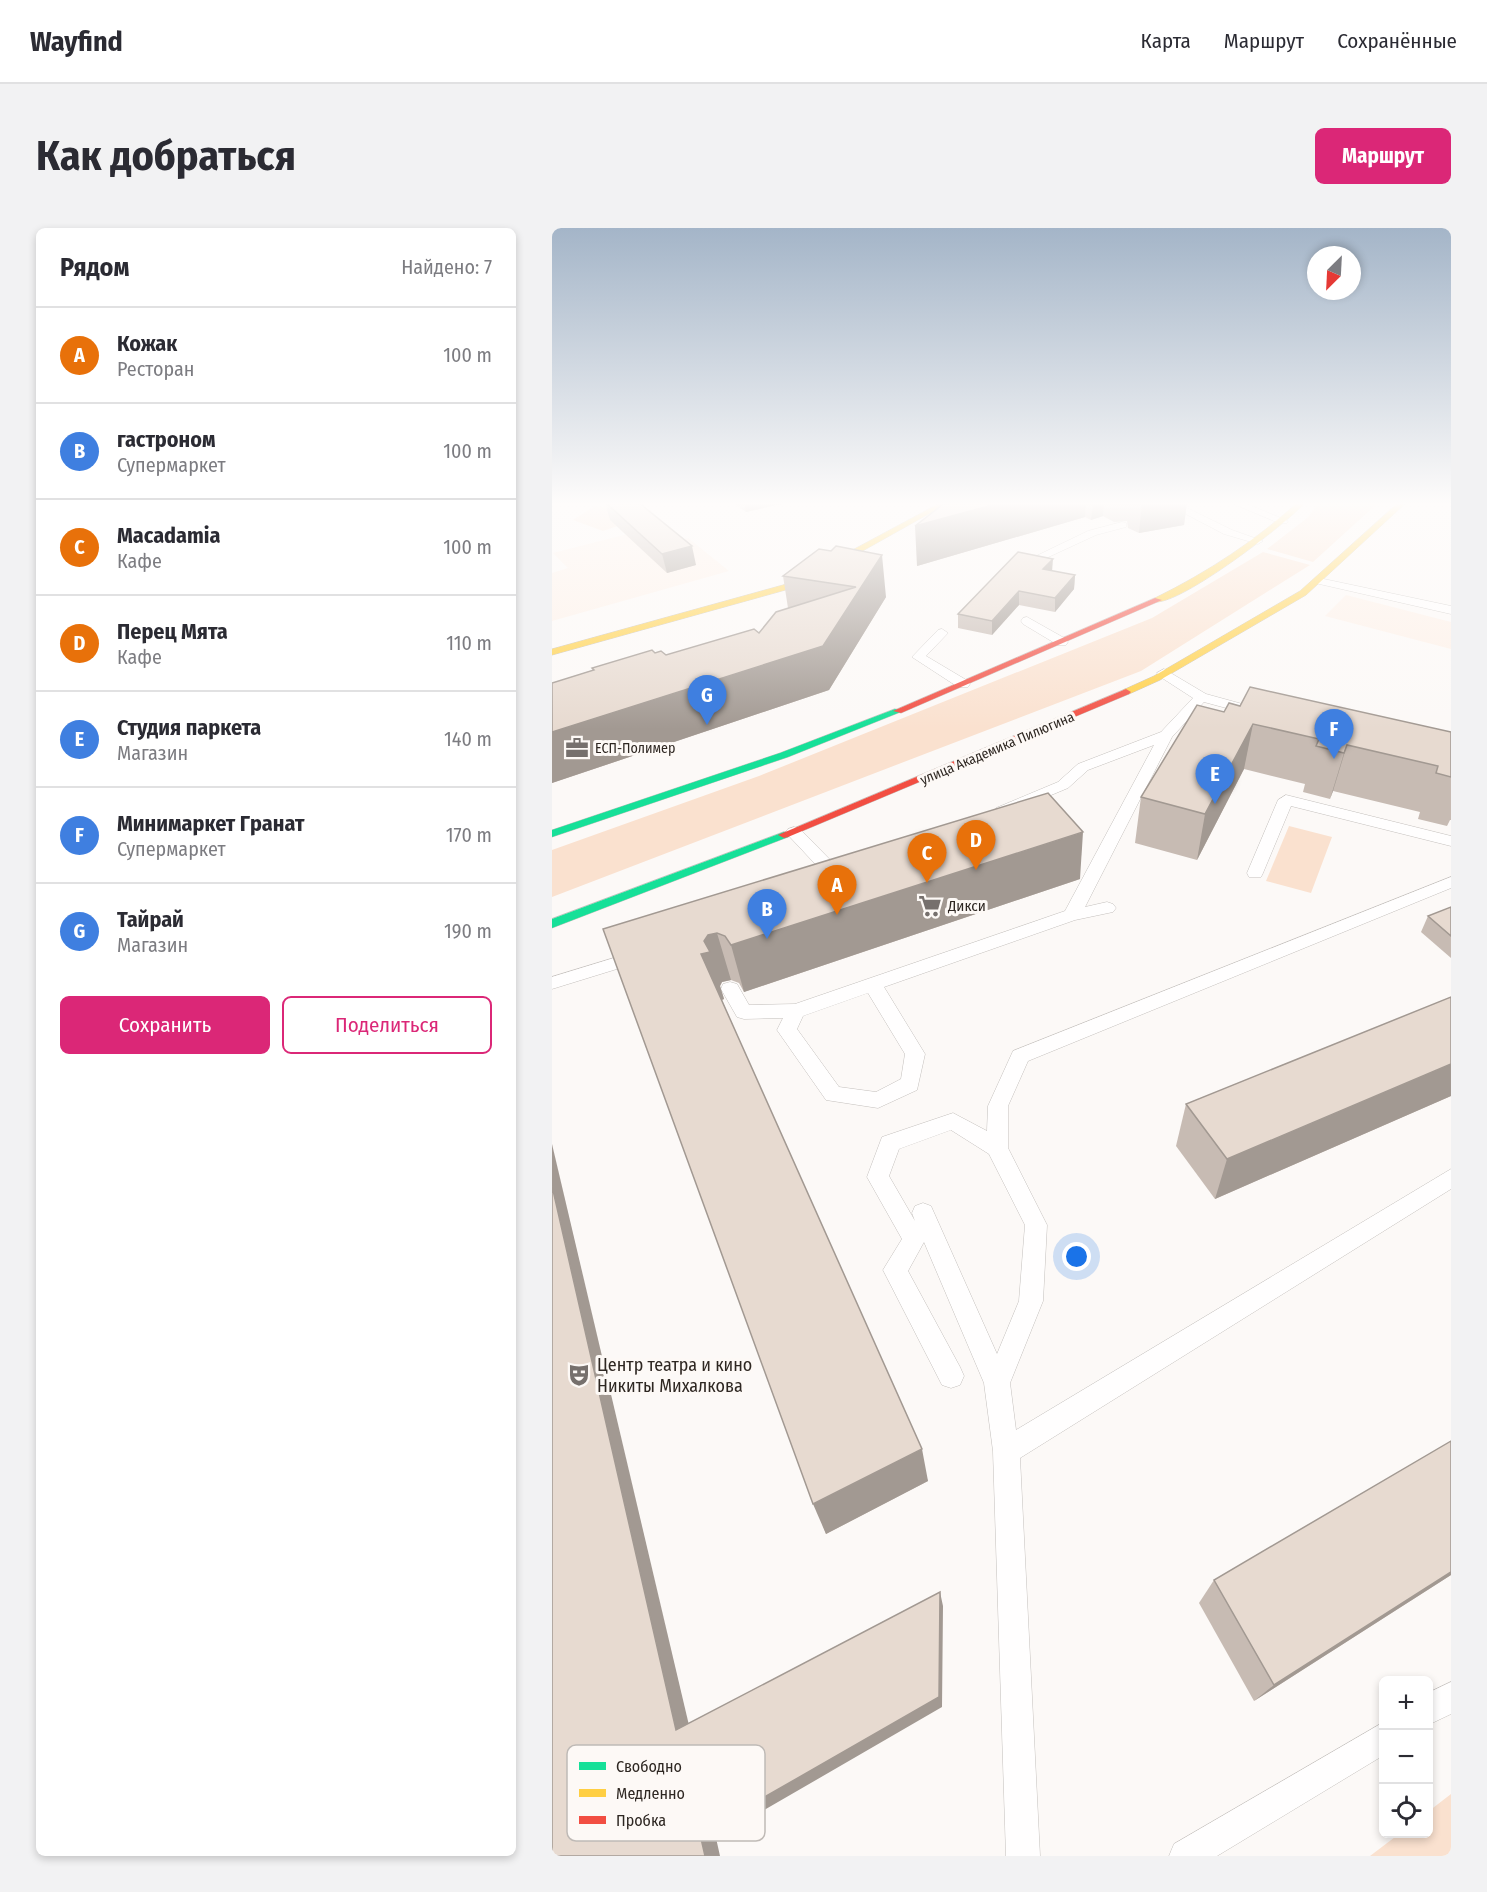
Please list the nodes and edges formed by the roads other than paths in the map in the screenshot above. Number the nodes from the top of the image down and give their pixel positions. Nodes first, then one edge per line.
1 (809, 578) edge
2 (1199, 578) edge
3 (1322, 578) edge
4 (1319, 581) junction
5 (1451, 610) edge
6 (1027, 621) dead end
7 (942, 633) dead end
8 (1062, 642) junction
9 (552, 652) edge
10 (1164, 674) junction
11 (963, 684) junction
12 (1201, 697) junction
13 (1261, 713) edge
14 (1166, 735) junction
15 (985, 817) edge
16 (795, 832) junction
17 (552, 834) edge
18 (1451, 841) edge
19 (1255, 873) dead end
20 (838, 878) edge
21 (1451, 882) edge
22 (1107, 908) dead end
23 (1072, 915) junction
24 (552, 924) edge
25 (660, 950) edge
26 (554, 983) dead end
27 (872, 984) junction
28 (730, 989) edge
29 (796, 1011) junction
30 (997, 1148) junction
31 (1451, 1178) edge
32 (923, 1213) dead end
33 (951, 1376) dead end
34 (997, 1383) junction
35 (1006, 1451) junction
36 (1451, 1697) edge
37 (1433, 1707) edge
38 (1379, 1739) edge
39 (1023, 1856) edge
40 (1186, 1856) edge

1 - 9 street
2 - 8 street
3 - 4 street, улица Академика Пилюгина
4 - 5 lane
4 - 10 street, улица Академика Пилюгина
6 - 8 lane
7 - 11 lane
8 - 11 street
10 - 12 lane
10 - 16 street, улица Академика Пилюгина
11 - 17 street
12 - 13 lane
12 - 14 lane
14 - 15 lane
14 - 23 lane
16 - 20 lane
16 - 24 street, улица Академика Пилюгина
18 - 19 lane
21 - 30 lane
22 - 23 lane
23 - 27 lane
25 - 26 lane
27 - 29 lane
27 - 29 lane
28 - 29 lane
30 - 33 lane
30 - 34 lane
31 - 35 lane
32 - 34 lane
34 - 35 lane
35 - 39 lane
36 - 37 lane
38 - 40 lane

